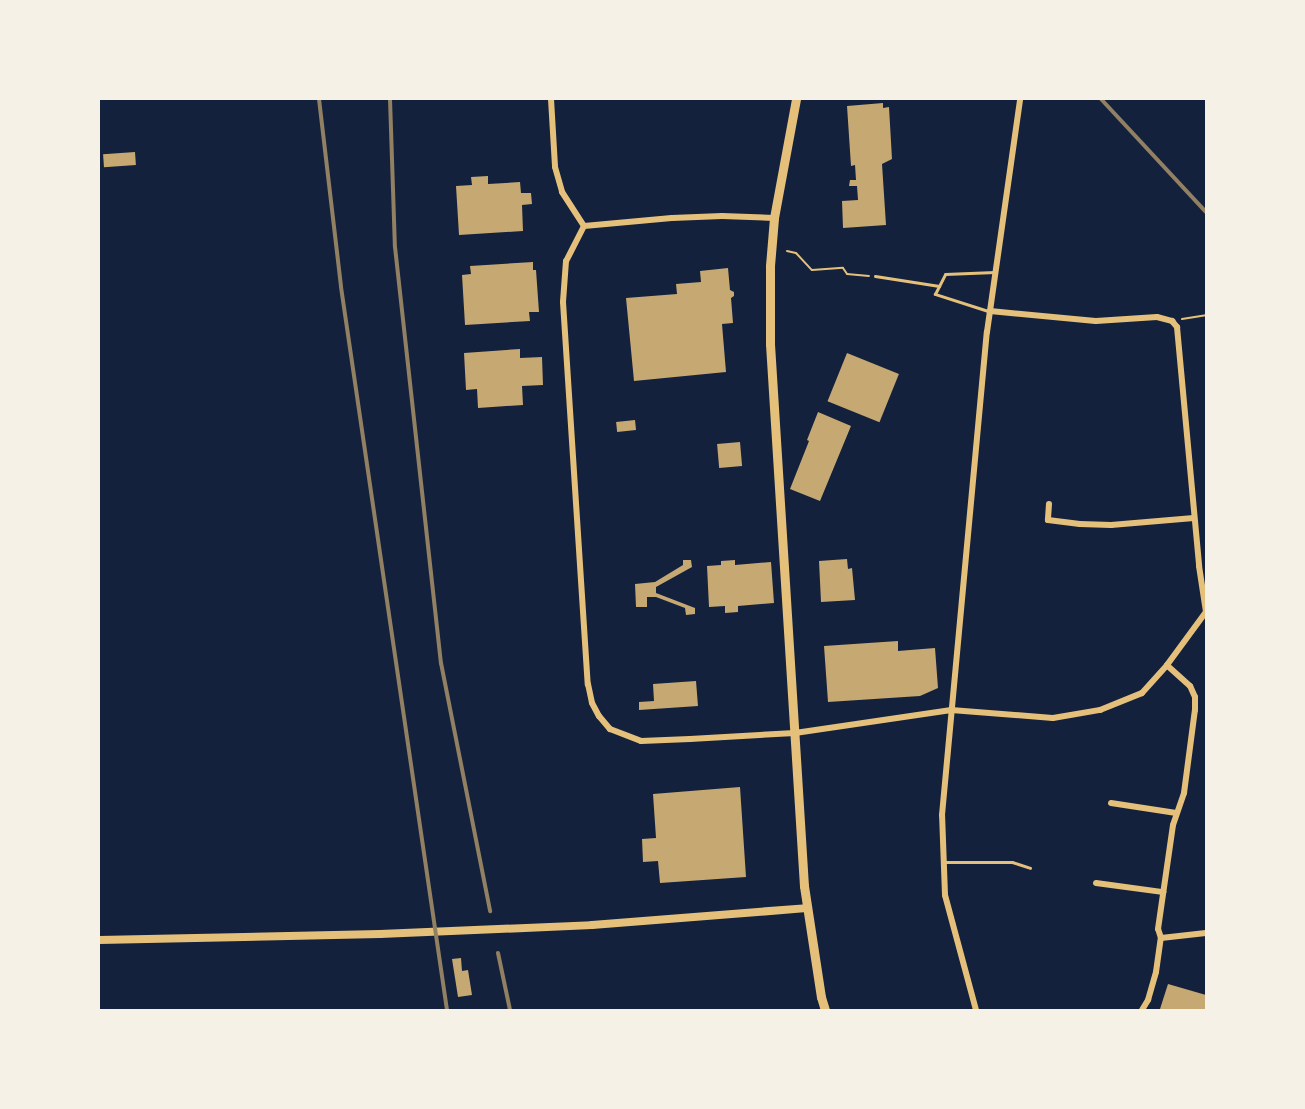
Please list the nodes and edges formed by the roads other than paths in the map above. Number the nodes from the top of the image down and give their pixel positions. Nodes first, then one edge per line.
1 (550, 99) edge
2 (796, 99) edge
3 (1020, 99) edge
4 (774, 218) junction
5 (584, 226) junction
6 (996, 272) junction
7 (875, 276) road end
8 (939, 286) junction
9 (990, 311) junction
10 (1048, 504) dead end
11 (1194, 518) junction
12 (1206, 612) edge
13 (1167, 665) junction
14 (951, 710) junction
15 (795, 733) junction
16 (1111, 803) dead end
17 (1176, 813) junction
18 (941, 862) junction
19 (1030, 868) dead end
20 (1096, 883) dead end
21 (1163, 892) junction
22 (806, 908) junction
23 (1206, 933) edge
24 (1161, 938) junction
25 (99, 940) edge
26 (825, 1010) edge
27 (976, 1010) edge
28 (1142, 1010) edge

1 - 5 street
2 - 4 main road
3 - 6 street
4 - 5 street
4 - 15 main road
5 - 15 street
6 - 8 lane
6 - 9 street
7 - 8 lane
8 - 9 lane
9 - 11 street
9 - 14 street
10 - 11 street
11 - 12 street
12 - 13 street
13 - 14 street
13 - 17 street
14 - 15 street
14 - 18 street
15 - 22 main road
16 - 17 street
17 - 21 street
18 - 19 lane
18 - 27 street
20 - 21 street
21 - 24 street
22 - 25 main road
22 - 26 main road
23 - 24 street
24 - 28 street

